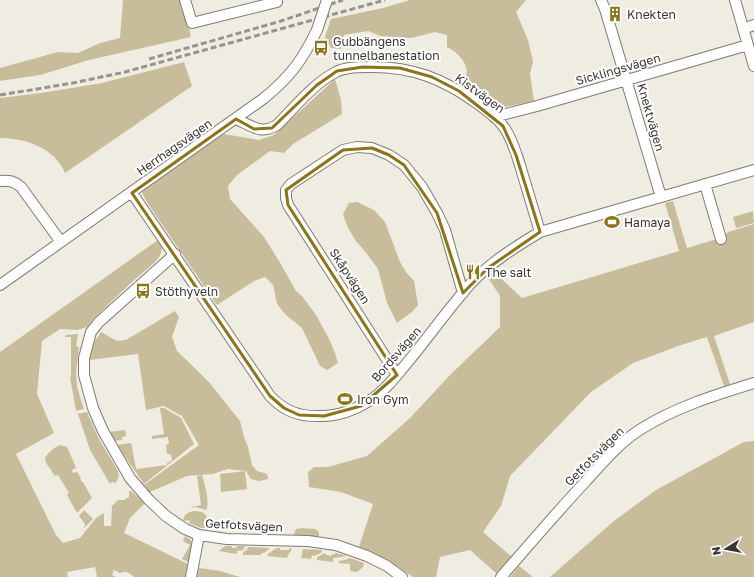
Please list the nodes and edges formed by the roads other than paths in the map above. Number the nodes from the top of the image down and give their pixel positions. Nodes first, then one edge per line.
1 (185, 0) edge
2 (327, 0) edge
3 (601, 0) edge
4 (735, 0) edge
5 (277, 2) dead end
6 (754, 25) edge
7 (743, 29) junction
8 (748, 45) junction
9 (754, 66) edge
10 (626, 80) junction
11 (494, 117) junction
12 (236, 119) junction
13 (754, 170) edge
14 (0, 181) edge
15 (705, 184) junction
16 (132, 192) junction
17 (661, 197) junction
18 (540, 232) junction
19 (721, 240) dead end
20 (61, 242) junction
21 (174, 254) junction
22 (0, 285) edge
23 (463, 293) junction
24 (397, 375) junction
25 (754, 383) edge
26 (199, 535) junction
27 (191, 577) edge
28 (402, 577) edge
29 (501, 577) edge

1 - 5 street
2 - 12 street, Herrhagsvägen, bridge
3 - 10 street, Knektvägen
4 - 7 street
6 - 7 street
7 - 8 street
8 - 9 street
8 - 10 street, Sicklingsvägen
10 - 11 street, Sicklingsvägen
10 - 17 street, Knektvägen
11 - 12 street, Kistvägen
11 - 18 street, Kistvägen
12 - 16 street, Herrhagsvägen
13 - 15 street, Bordsvägen
14 - 20 street
15 - 17 street, Bordsvägen
15 - 19 street
16 - 20 street, Herrhagsvägen
16 - 21 street, Bordsvägen
17 - 18 street, Bordsvägen
18 - 23 street, Bordsvägen
20 - 22 street, Herrhagsvägen
21 - 24 street, Bordsvägen
21 - 26 street, Getfotsvägen
23 - 24 street, Bordsvägen
23 - 24 street, Skåpvägen
25 - 29 street, Getfotsvägen
26 - 27 street
26 - 28 street, Getfotsvägen

